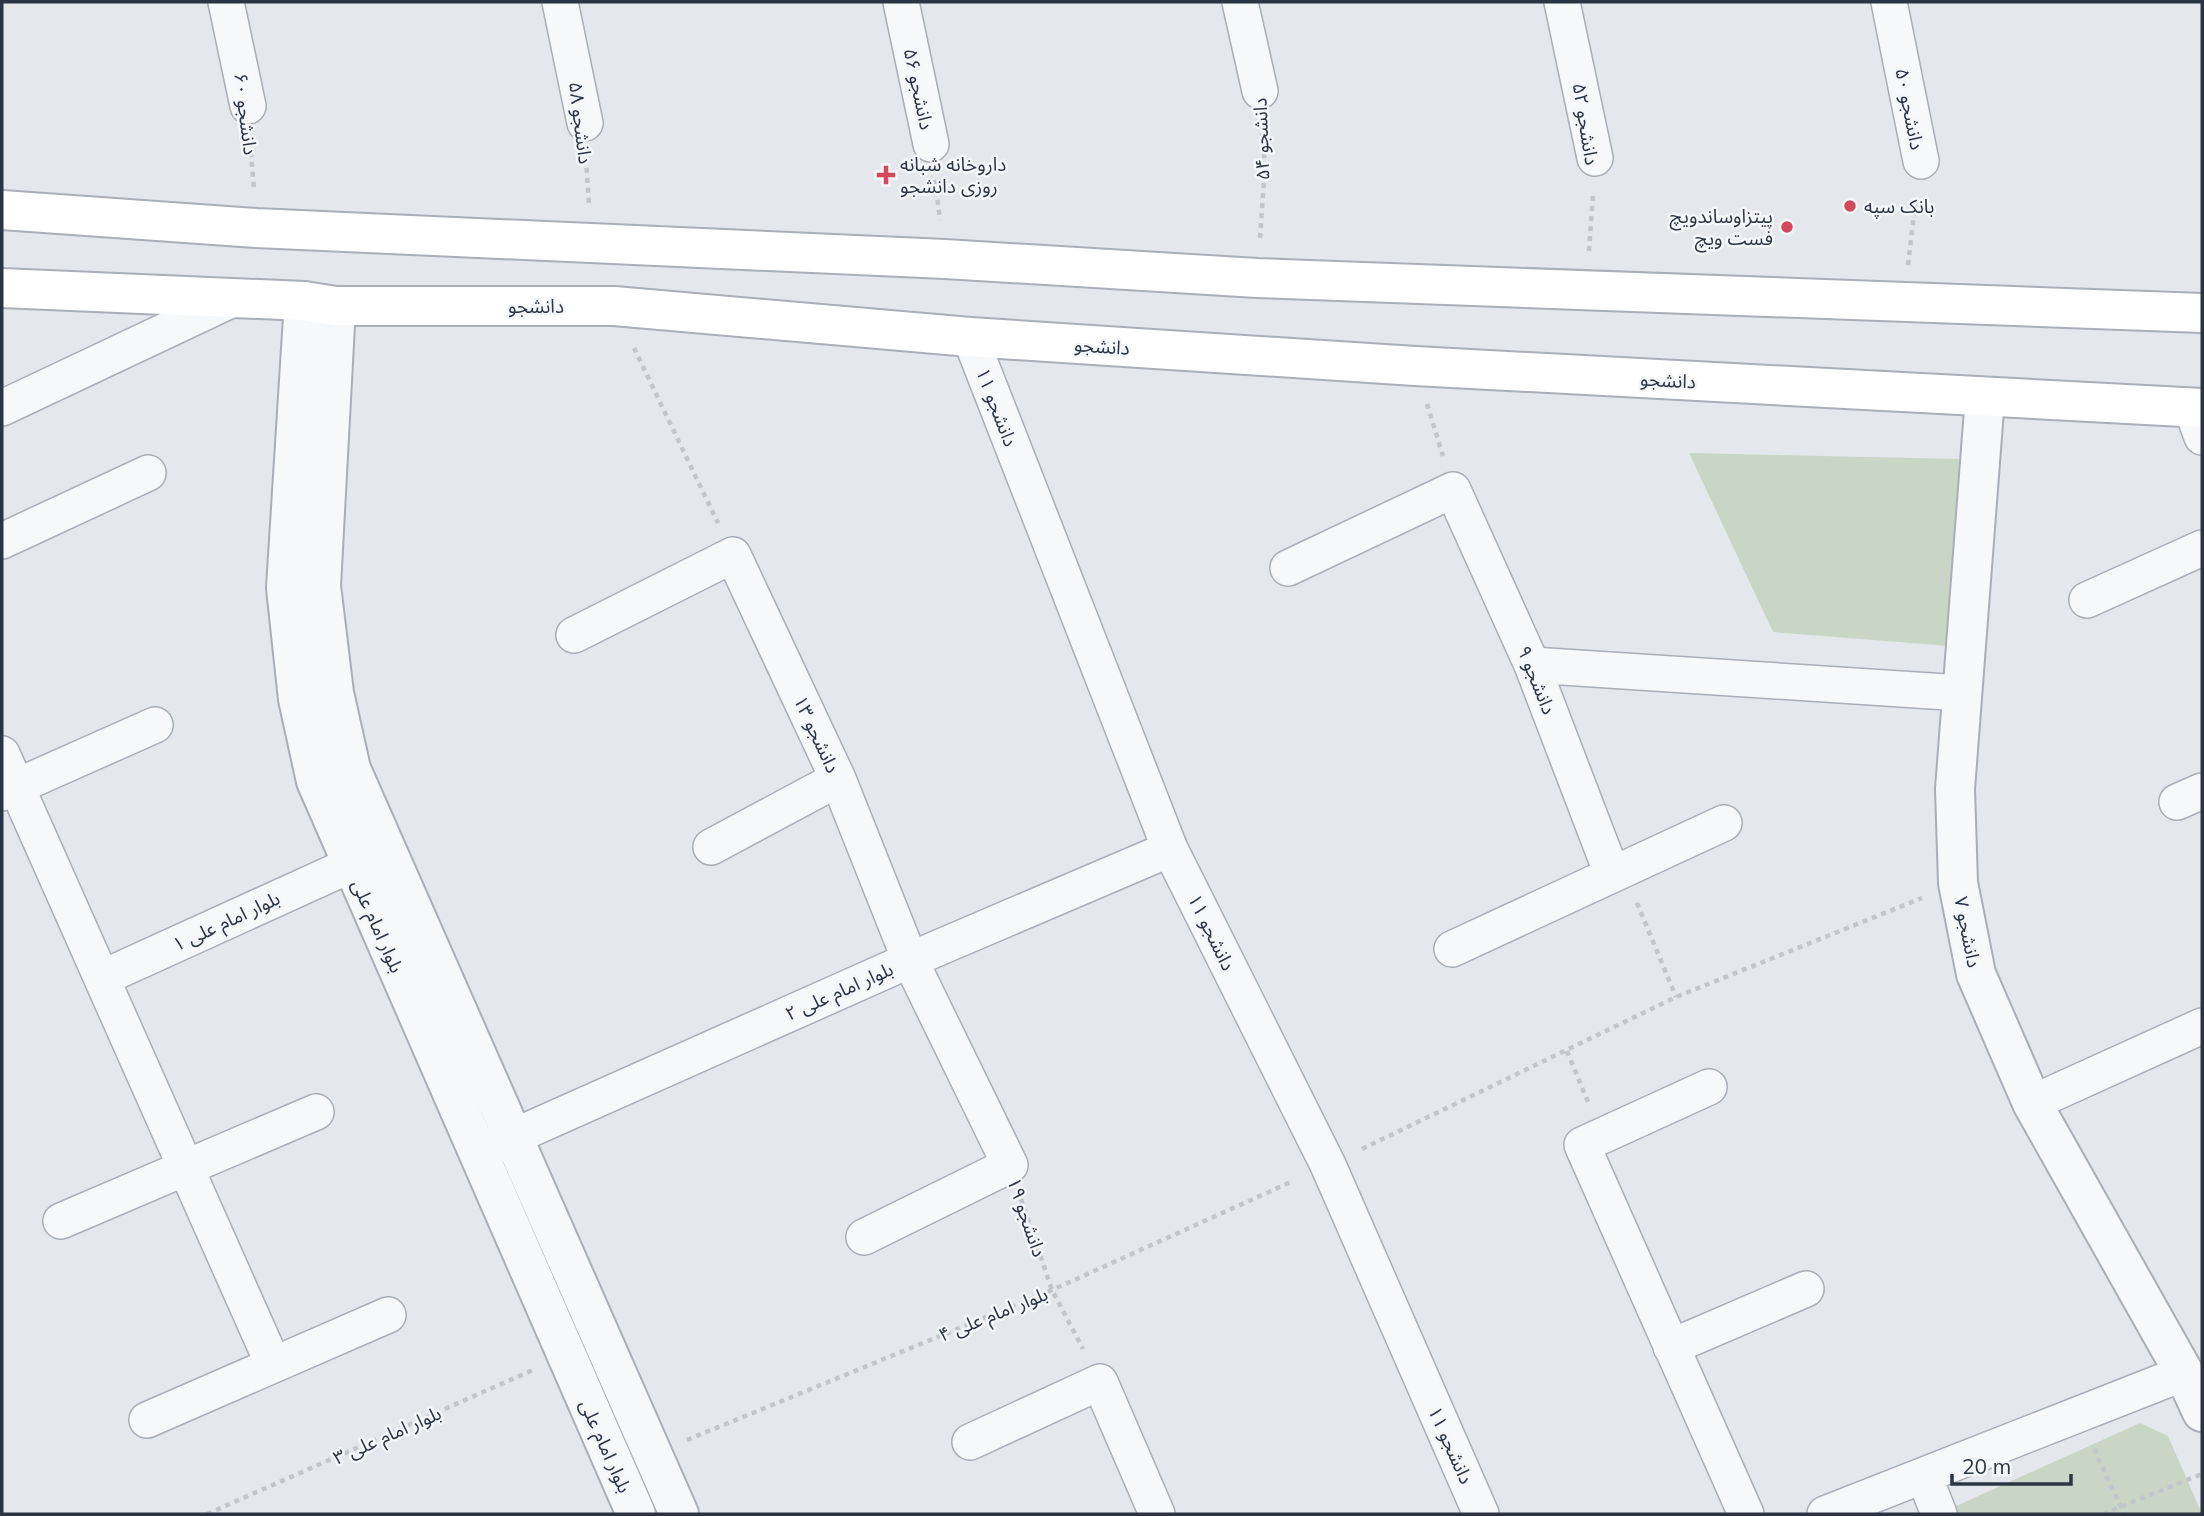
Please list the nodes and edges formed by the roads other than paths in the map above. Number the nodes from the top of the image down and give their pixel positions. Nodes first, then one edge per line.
1 (226, 2) edge
2 (560, 2) edge
3 (901, 2) edge
4 (1240, 2) edge
5 (1562, 2) edge
6 (1889, 2) edge
7 (1260, 91) road end
8 (248, 106) road end
9 (585, 123) road end
10 (931, 144) road end
11 (1595, 158) road end
12 (1921, 161) road end
13 (2, 210) edge
14 (2, 288) edge
15 (235, 298) junction
16 (320, 304) junction
17 (2202, 313) edge
18 (970, 337) junction
19 (1985, 397) junction
20 (2, 408) edge
21 (2199, 417) edge
22 (148, 473) dead end
23 (2, 541) edge
24 (2202, 548) edge
25 (1288, 568) dead end
26 (2087, 600) dead end
27 (574, 635) dead end
28 (1532, 665) junction
29 (1962, 694) junction
30 (155, 725) dead end
31 (2, 754) edge
32 (838, 779) junction
33 (9, 789) edge
34 (1724, 823) dead end
35 (711, 847) dead end
36 (1170, 849) junction
37 (367, 857) junction
38 (1617, 872) junction
39 (1452, 949) dead end
40 (910, 960) junction
41 (102, 978) junction
42 (2202, 1026) edge
43 (1709, 1087) dead end
44 (2032, 1103) junction
45 (316, 1112) dead end
46 (494, 1145) junction
47 (186, 1168) junction
48 (61, 1221) dead end
49 (864, 1237) dead end
50 (1807, 1289) dead end
51 (388, 1315) dead end
52 (1671, 1348) junction
53 (273, 1364) junction
54 (2184, 1373) junction
55 (2202, 1412) edge
56 (146, 1420) dead end
57 (971, 1442) dead end
58 (1924, 1476) junction
59 (636, 1514) edge
60 (679, 1514) edge
61 (1157, 1514) edge
62 (1481, 1514) edge
63 (1746, 1514) edge
64 (1825, 1514) edge
65 (1939, 1514) edge

1 - 8 street, دانشجو ۶۰
2 - 9 street, دانشجو ۵۸
3 - 10 street, دانشجو ۵۶
4 - 7 street, دانشجو ۵۴
5 - 11 street, دانشجو ۵۲
6 - 12 street, دانشجو ۵۰
13 - 17 main road
14 - 15 main road, دانشجو
15 - 16 main road, دانشجو
15 - 20 street
16 - 18 main road, دانشجو
16 - 37 street, بلوار امام علی
18 - 19 main road, دانشجو
18 - 36 street, دانشجو ۱۱
19 - 21 main road, دانشجو
19 - 29 street, دانشجو ۷
22 - 23 street
24 - 26 street
25 - 28 street, دانشجو ۹
27 - 32 street, دانشجو ۱۳
28 - 29 street
28 - 38 street, دانشجو ۹
29 - 44 street, دانشجو ۷
30 - 33 street
31 - 33 street
32 - 35 street
32 - 40 street, دانشجو ۱۳
33 - 41 street
34 - 38 street
36 - 40 street, بلوار امام علی ۲
36 - 62 street, دانشجو ۱۱
37 - 41 street, بلوار امام علی ۱
37 - 46 street, بلوار امام علی
38 - 39 street
40 - 46 street, بلوار امام علی ۲
40 - 49 street, دانشجو ۱۳
41 - 47 street
42 - 44 street
43 - 52 street
44 - 54 street, دانشجو ۷
45 - 47 street
46 - 59 street, بلوار امام علی
46 - 60 street, بلوار امام علی
47 - 48 street
47 - 53 street
50 - 52 street
51 - 53 street
52 - 63 street
53 - 56 street
54 - 55 street, دانشجو ۷
54 - 58 street
57 - 61 street
58 - 64 street
58 - 65 street

